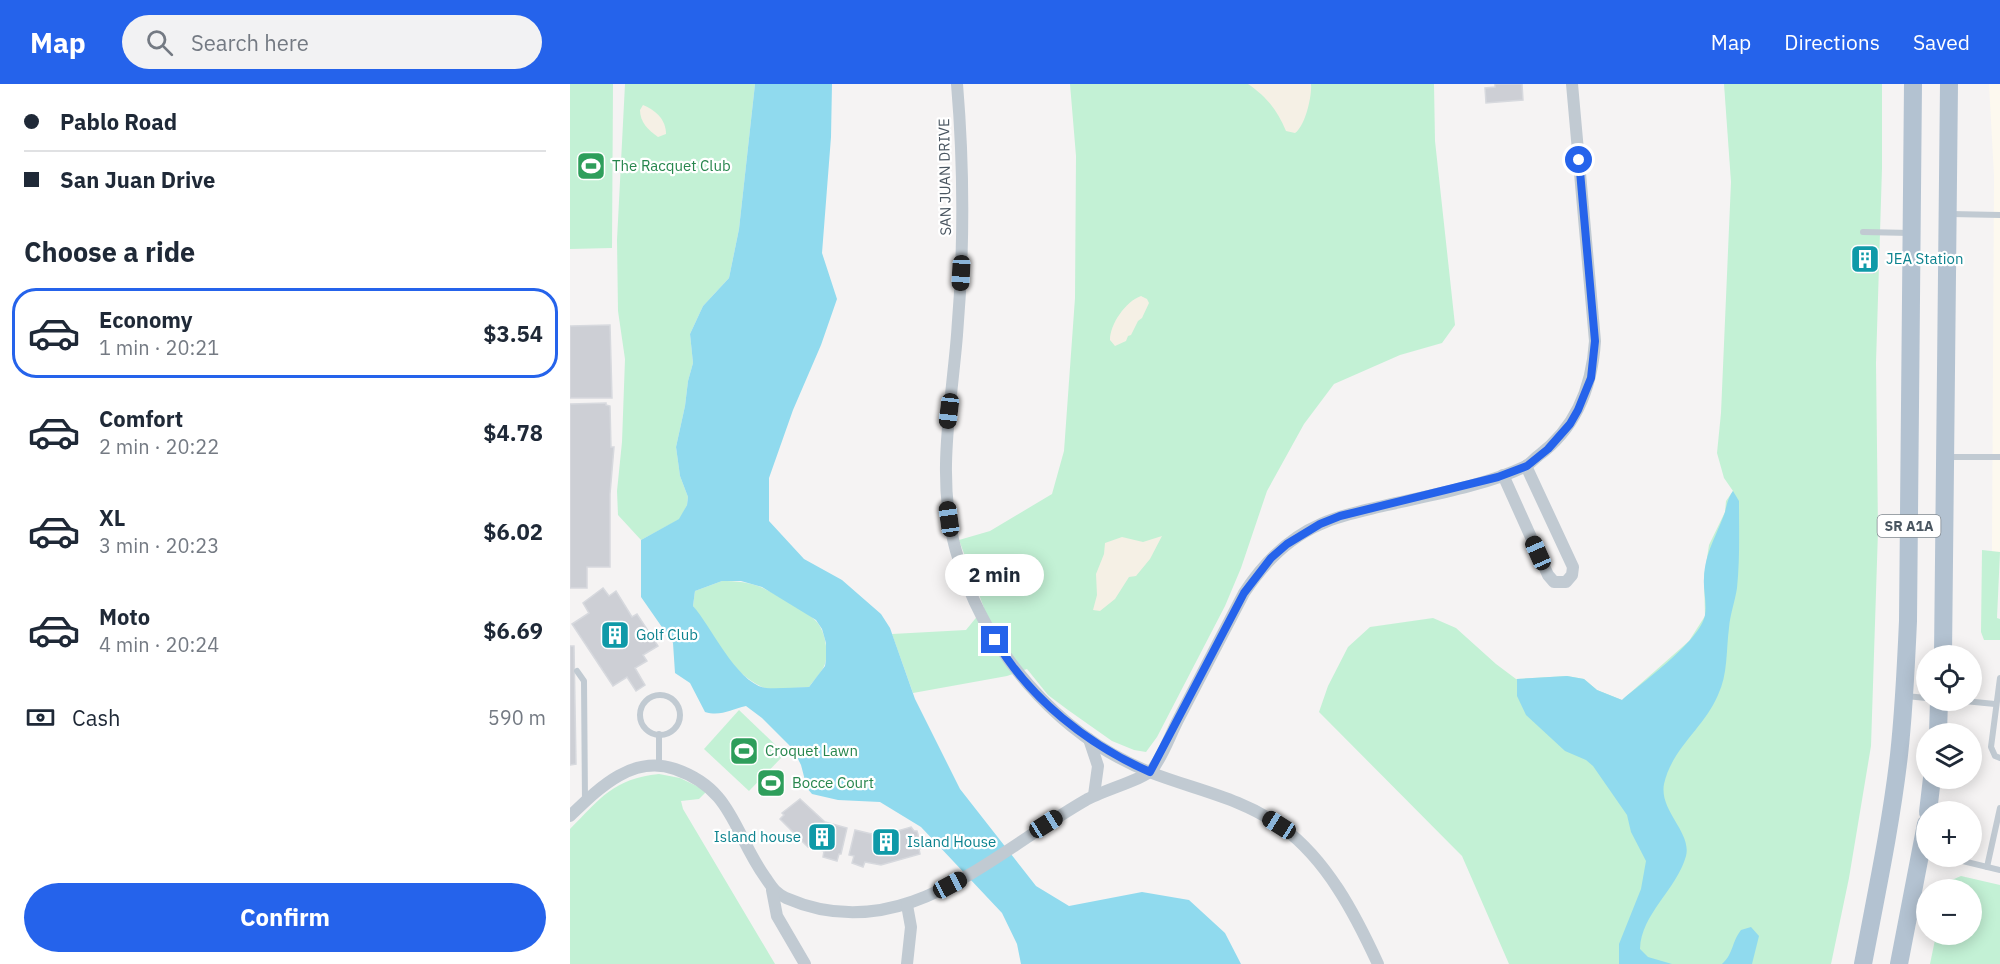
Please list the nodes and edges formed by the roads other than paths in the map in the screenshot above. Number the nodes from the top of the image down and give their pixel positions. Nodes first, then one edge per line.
1 (957, 84) edge
2 (1572, 84) edge
3 (1913, 84) edge
4 (1949, 84) edge
5 (1948, 214) junction
6 (1999, 214) edge
7 (1863, 232) dead end
8 (1911, 233) junction
9 (1945, 457) junction
10 (2000, 457) edge
11 (1527, 466) junction
12 (1503, 475) junction
13 (1943, 645) edge
14 (577, 670) dead end
15 (2000, 678) edge
16 (1905, 696) junction
17 (1916, 697) edge
18 (1982, 703) edge
19 (1995, 704) junction
20 (659, 734) junction
21 (1089, 739) junction
22 (2000, 758) edge
23 (659, 767) junction
24 (1150, 772) junction
25 (1094, 795) junction
26 (585, 802) junction
27 (2000, 808) edge
28 (570, 816) edge
29 (1982, 866) edge
30 (1920, 867) edge
31 (1987, 867) junction
32 (2000, 870) edge
33 (772, 890) junction
34 (907, 905) junction
35 (805, 964) edge
36 (907, 964) edge
37 (1378, 964) edge
38 (1863, 964) edge
39 (1899, 964) edge

1 - 21 street, SAN JUAN DRIVE
2 - 11 street
3 - 8 main road, SR A1A
4 - 5 main road, SR A1A
5 - 6 lane
5 - 9 main road, SR A1A
7 - 8 lane
8 - 16 main road, SR A1A
9 - 10 lane
9 - 13 main road, SR A1A
11 - 12 street
11 - 12 street
12 - 24 street
14 - 26 lane
15 - 19 lane
16 - 17 lane
16 - 38 main road, SR A1A
18 - 19 lane
19 - 22 lane
20 - 20 lane
20 - 23 lane
21 - 24 street, SAN JUAN DRIVE
21 - 25 street
23 - 26 street
23 - 33 street
24 - 25 street
24 - 37 street, SAN JUAN DRIVE
25 - 34 street
26 - 28 street
27 - 31 lane
29 - 31 lane
30 - 39 main road
31 - 32 lane
33 - 34 street
33 - 35 street
34 - 36 street

